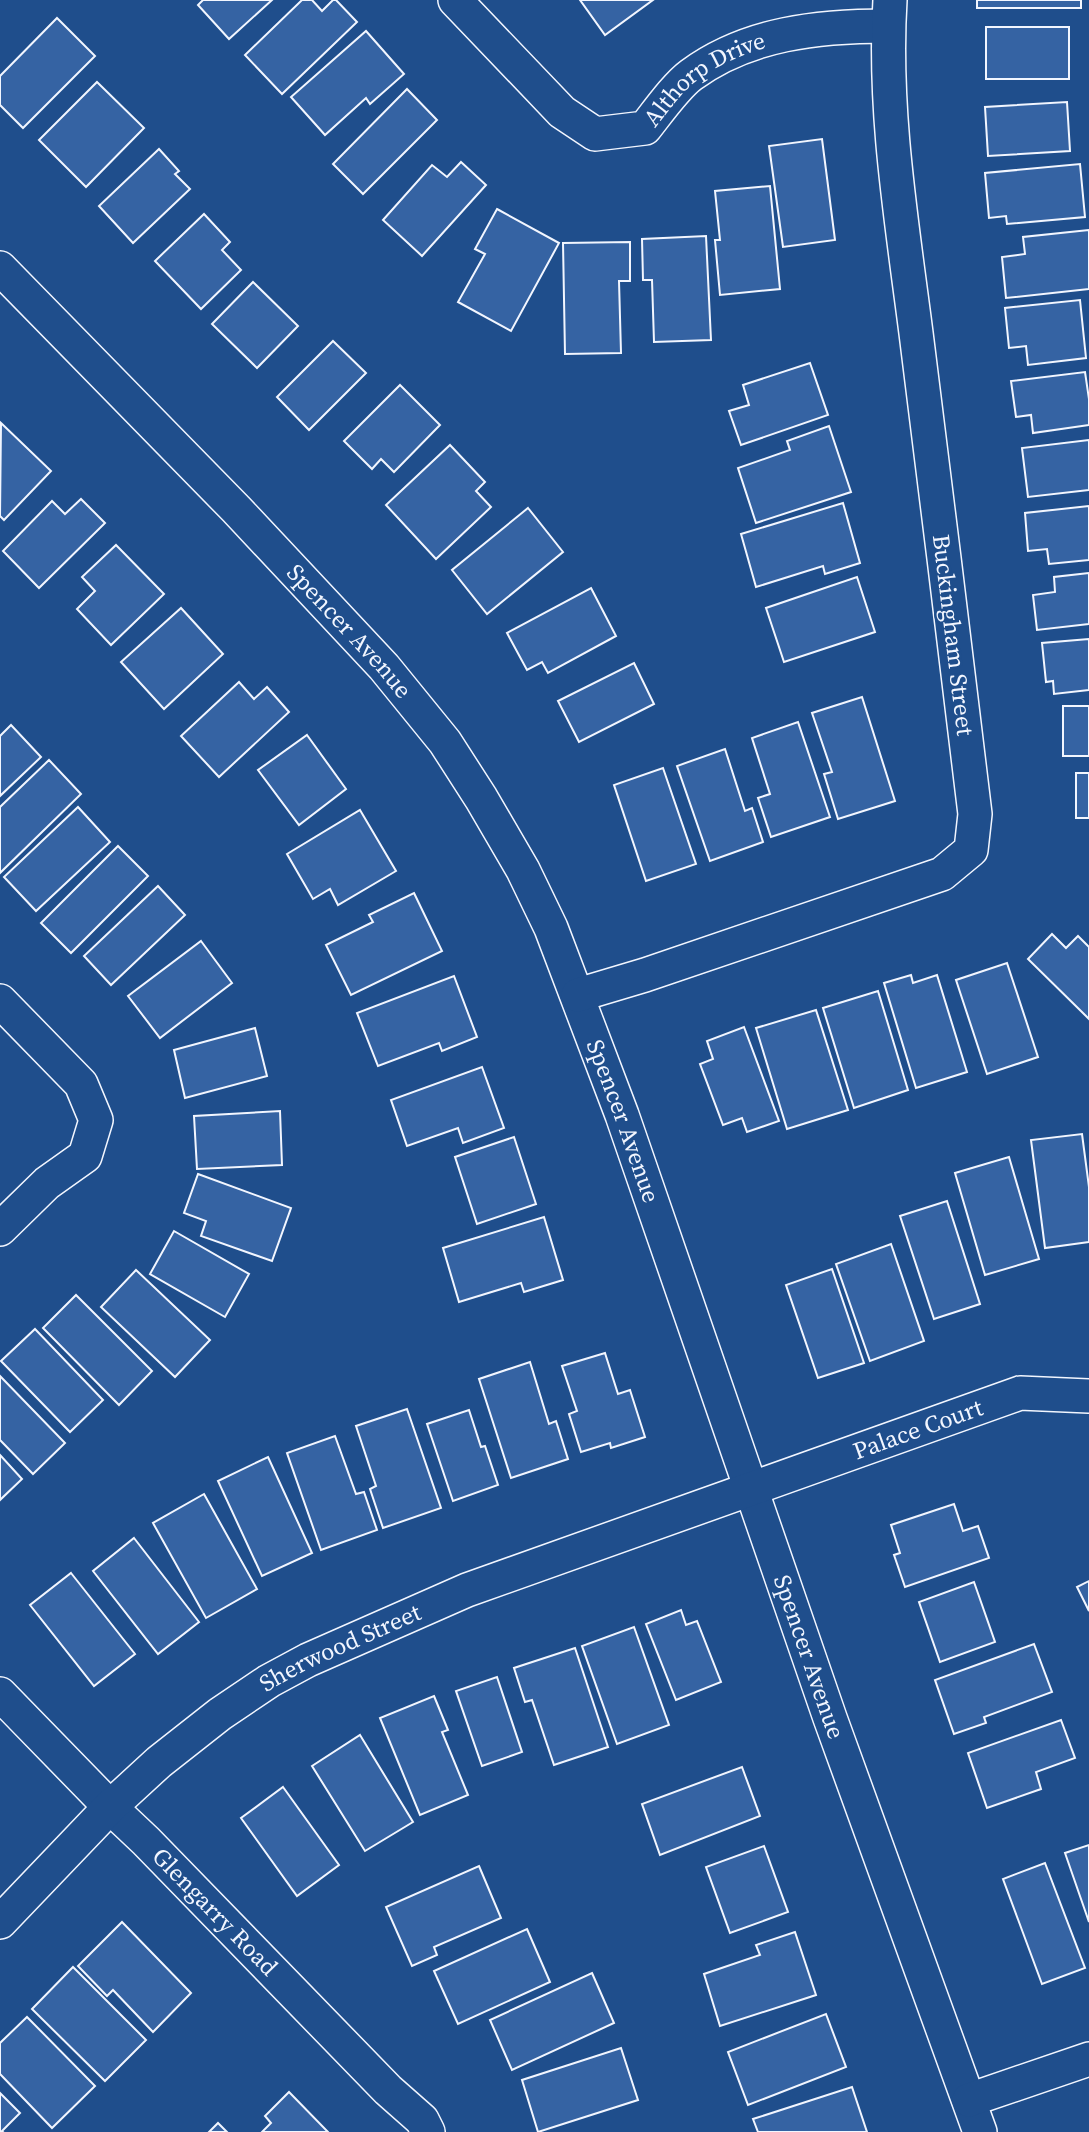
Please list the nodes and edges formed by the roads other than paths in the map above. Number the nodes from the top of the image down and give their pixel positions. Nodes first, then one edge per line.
1 (455, 0) edge
2 (889, 13) edge
3 (0, 268) edge
4 (578, 995) junction
5 (0, 1001) edge
6 (0, 1229) edge
7 (1089, 1396) edge
8 (751, 1490) junction
9 (0, 1694) edge
10 (110, 1807) junction
11 (0, 1922) edge
12 (1089, 2059) edge
13 (969, 2100) junction
14 (428, 2132) edge
15 (980, 2132) edge

1 - 2 street, Althorp Drive
2 - 4 street, Buckingham Street
3 - 4 street, Spencer Avenue
4 - 8 street, Spencer Avenue
5 - 6 street
7 - 8 street, Palace Court
8 - 10 street, Sherwood Street
8 - 13 street, Spencer Avenue
9 - 10 street, Glengarry Road
10 - 11 street, Sherwood Street
10 - 14 street, Glengarry Road
12 - 13 street
13 - 15 street, Spencer Avenue

